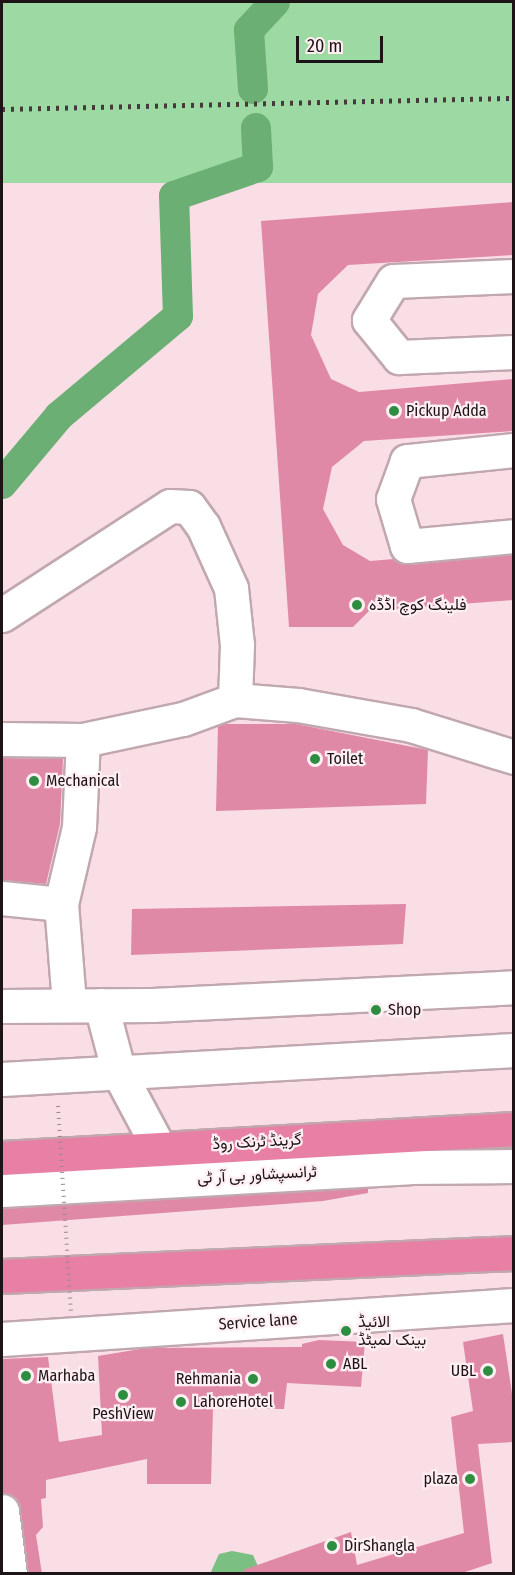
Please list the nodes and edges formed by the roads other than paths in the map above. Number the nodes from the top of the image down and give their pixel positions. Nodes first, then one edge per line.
1 (513, 276) edge
2 (513, 352) edge
3 (513, 450) edge
4 (513, 536) edge
5 (2, 615) edge
6 (235, 700) junction
7 (2, 739) edge
8 (83, 740) junction
9 (513, 757) edge
10 (2, 898) edge
11 (61, 904) junction
12 (513, 987) edge
13 (69, 1003) junction
14 (101, 1005) junction
15 (2, 1006) edge
16 (513, 1050) edge
17 (119, 1073) junction
18 (2, 1079) edge
19 (513, 1129) edge
20 (159, 1148) junction
21 (2, 1158) edge
22 (513, 1166) edge
23 (2, 1190) edge
24 (513, 1253) edge
25 (2, 1276) edge
26 (513, 1305) edge
27 (2, 1339) edge
28 (2, 1511) edge
29 (10, 1574) edge

1 - 2 street
3 - 4 street
5 - 6 street
6 - 8 street
6 - 9 street
7 - 8 street
8 - 11 street
10 - 11 street
11 - 13 street
12 - 14 street
13 - 14 street
13 - 15 street
14 - 17 street
16 - 17 street
17 - 18 street
17 - 20 street
19 - 20 highway, گرینڈ ٹرنک روڈ
20 - 21 highway, گرینڈ ٹرنک روڈ
22 - 23 street, ٹرانسپشاور بی آر ٹی
24 - 25 highway
26 - 27 street, Service lane
28 - 29 street

